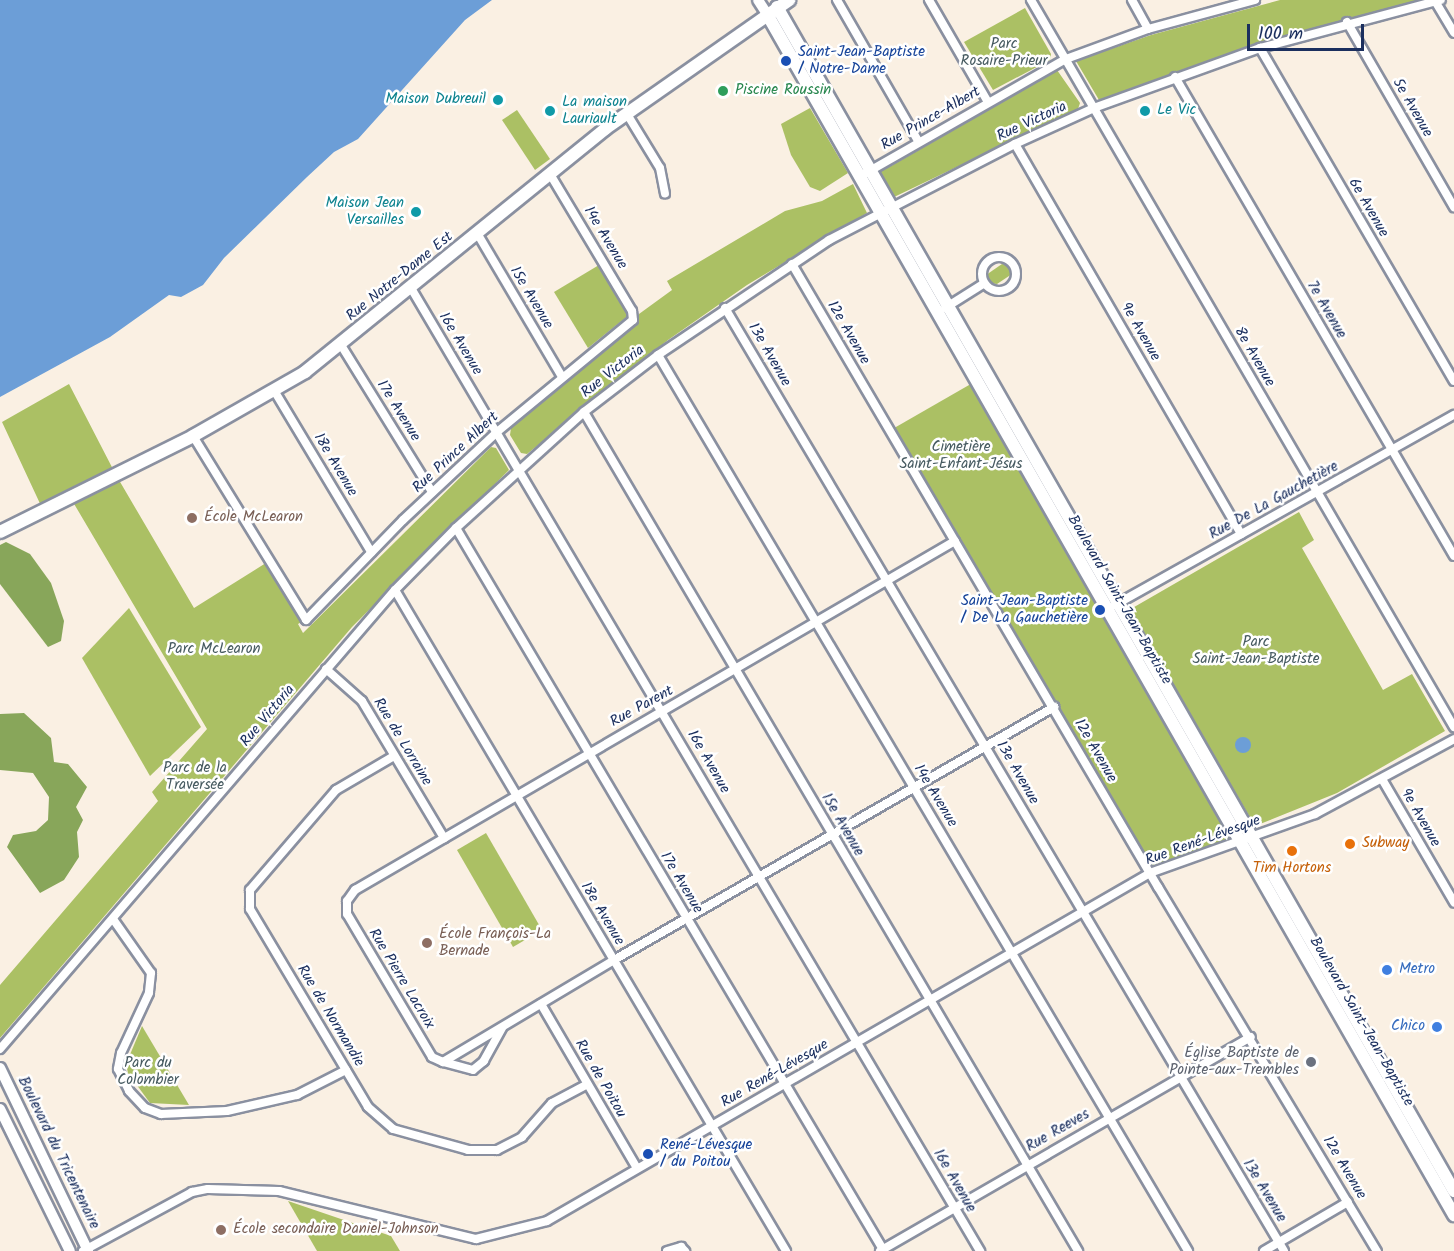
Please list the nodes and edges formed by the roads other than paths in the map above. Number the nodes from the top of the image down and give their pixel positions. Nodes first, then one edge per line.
1 (758, 0) edge
2 (789, 0) edge
3 (837, 0) edge
4 (929, 0) edge
5 (1031, 0) edge
6 (1132, 0) edge
7 (1255, 0) edge
8 (1438, 1) edge
9 (1233, 2) edge
10 (772, 11) junction
11 (1347, 22) junction
12 (1149, 29) junction
13 (1454, 33) edge
14 (1260, 48) junction
15 (1066, 59) junction
16 (1175, 77) junction
17 (988, 102) junction
18 (824, 103) junction
19 (1094, 108) junction
20 (627, 114) junction
21 (918, 141) junction
22 (1015, 144) junction
23 (870, 170) junction
24 (550, 174) junction
25 (859, 177) junction
26 (665, 194) dead end
27 (1454, 207) edge
28 (885, 210) junction
29 (477, 233) junction
30 (792, 264) junction
31 (982, 284) junction
32 (411, 288) junction
33 (725, 308) junction
34 (942, 310) junction
35 (634, 317) joint
36 (341, 345) junction
37 (658, 355) junction
38 (562, 377) junction
39 (1454, 381) edge
40 (275, 392) junction
41 (584, 412) junction
42 (1454, 415) edge
43 (497, 432) junction
44 (193, 436) junction
45 (1392, 450) junction
46 (519, 470) junction
47 (432, 492) junction
48 (1317, 492) junction
49 (456, 528) junction
50 (0, 532) edge
51 (1241, 534) junction
52 (956, 542) junction
53 (371, 552) junction
54 (1454, 556) edge
55 (886, 582) junction
56 (396, 590) junction
57 (1112, 607) junction
58 (816, 624) junction
59 (326, 669) junction
60 (735, 669) junction
61 (1054, 707) junction
62 (662, 711) junction
63 (1454, 727) edge
64 (1454, 739) edge
65 (986, 746) junction
66 (589, 752) junction
67 (394, 756) junction
68 (1382, 779) junction
69 (914, 787) junction
70 (516, 795) junction
71 (832, 834) junction
72 (444, 838) junction
73 (1245, 838) junction
74 (1150, 873) junction
75 (759, 877) junction
76 (347, 901) joint
77 (1454, 902) edge
78 (1083, 914) junction
79 (687, 918) junction
80 (113, 919) junction
81 (1012, 953) junction
82 (614, 960) junction
83 (930, 1001) junction
84 (541, 1004) junction
85 (502, 1028) junction
86 (1251, 1037) junction
87 (857, 1042) junction
88 (0, 1049) edge
89 (443, 1062) junction
90 (0, 1068) edge
91 (346, 1070) junction
92 (1181, 1077) junction
93 (587, 1084) junction
94 (785, 1084) junction
95 (0, 1109) edge
96 (1109, 1117) junction
97 (712, 1126) junction
98 (1427, 1156) junction
99 (1027, 1164) junction
100 (637, 1168) junction
101 (1454, 1191) edge
102 (1348, 1202) junction
103 (954, 1208) junction
104 (1454, 1215) edge
105 (476, 1239) junction
106 (1279, 1243) junction
107 (86, 1250) edge
108 (882, 1250) edge
109 (70, 1251) edge
110 (476, 1251) edge
111 (667, 1251) edge
112 (686, 1251) edge
113 (786, 1251) edge
114 (980, 1251) edge
115 (1078, 1251) edge
116 (1188, 1251) edge
117 (1264, 1251) edge
118 (1284, 1251) edge
119 (1377, 1251) edge

1 - 10 street, Boulevard Saint-Jean-Baptiste
2 - 10 main road, Rue Notre-Dame Est
3 - 21 street
4 - 17 street
5 - 15 street, 8e Avenue
6 - 12 street
7 - 9 street, Rue Prince-Albert
8 - 11 street, Rue Victoria
8 - 13 street
9 - 12 street, Rue Prince-Albert
10 - 18 main road, Boulevard Saint-Jean-Baptiste
10 - 20 main road, Rue Notre-Dame Est
11 - 14 street, Rue Victoria
11 - 27 street, 5e Avenue
12 - 15 street, Rue Prince-Albert
14 - 16 street, Rue Victoria
14 - 39 street, 6e Avenue
15 - 17 street, Rue Prince-Albert
15 - 19 street, 8e Avenue
16 - 19 street, Rue Victoria
16 - 45 street, 7e Avenue
17 - 21 street, Rue Prince-Albert
18 - 23 main road, Boulevard Saint-Jean-Baptiste
18 - 25 main road, Boulevard Saint-Jean-Baptiste
19 - 22 street, Rue Victoria
19 - 48 street, 8e Avenue
20 - 24 main road, Rue Notre-Dame Est
20 - 26 street
21 - 23 street, Rue Prince-Albert
22 - 28 street, Rue Victoria
22 - 51 street, 9e Avenue
23 - 25 street, Rue Prince-Albert
23 - 28 main road, Boulevard Saint-Jean-Baptiste
24 - 29 main road, Rue Notre-Dame Est
24 - 35 street, 14e Avenue
25 - 28 main road, Boulevard Saint-Jean-Baptiste
28 - 30 street, Rue Victoria
28 - 34 main road, Boulevard Saint-Jean-Baptiste
29 - 32 main road, Rue Notre-Dame Est
29 - 38 street, 15e Avenue
30 - 33 street, Rue Victoria
30 - 52 street, 12e Avenue
31 - 31 street
31 - 34 street
32 - 36 main road, Rue Notre-Dame Est
32 - 43 street, 16e Avenue
33 - 37 street, Rue Victoria
33 - 55 street, 13e Avenue
34 - 57 main road, Boulevard Saint-Jean-Baptiste
35 - 38 street, Rue Prince Albert
36 - 40 main road, Rue Notre-Dame Est
36 - 47 street, 17e Avenue
37 - 41 street, Rue Victoria
37 - 58 street, 14e Avenue
38 - 43 street, Rue Prince Albert
40 - 44 main road, Rue Notre-Dame Est
40 - 53 street, 18e Avenue
41 - 46 street, Rue Victoria
41 - 60 street, 15e Avenue
42 - 45 street, Rue De La Gauchetière
43 - 46 street, 16e Avenue
43 - 47 street, Rue Prince Albert
44 - 50 main road, Rue Notre-Dame Est
44 - 53 street, Rue Prince Albert
45 - 48 street, Rue De La Gauchetière
45 - 54 street, 7e Avenue
46 - 49 street, Rue Victoria
46 - 62 street, 16e Avenue
47 - 53 street, Rue Prince Albert
48 - 51 street, Rue De La Gauchetière
48 - 63 street, 8e Avenue
49 - 56 street, Rue Victoria
49 - 66 street, 17e Avenue
51 - 57 street, Rue De La Gauchetière
52 - 55 street, Rue Parent
52 - 61 street, 12e Avenue
55 - 58 street, Rue Parent
55 - 65 street, 13e Avenue
56 - 59 street, Rue Victoria
56 - 70 street, 18e Avenue
57 - 73 main road, Boulevard Saint-Jean-Baptiste
58 - 60 street, Rue Parent
58 - 69 street, 14e Avenue
59 - 67 street, Rue de Lorraine
59 - 80 street, Rue Victoria
60 - 62 street, Rue Parent
60 - 71 street, 15e Avenue
61 - 65 street
61 - 74 street, 12e Avenue
62 - 66 street, Rue Parent
62 - 75 street, 16e Avenue
64 - 68 street, Rue René-Lévesque
65 - 69 street
65 - 78 street, 13e Avenue
66 - 70 street, Rue Parent
66 - 79 street, 17e Avenue
67 - 72 street, Rue de Lorraine
67 - 91 street, Rue de Normandie
68 - 73 street, Rue René-Lévesque
68 - 77 street, 9e Avenue
69 - 71 street
69 - 81 street, 14e Avenue
70 - 72 street, Rue Parent
70 - 82 street, 18e Avenue
71 - 75 street
71 - 83 street, 15e Avenue
72 - 76 street, Rue Parent
73 - 74 street, Rue René-Lévesque
73 - 98 main road, Boulevard Saint-Jean-Baptiste
74 - 78 street, Rue René-Lévesque
74 - 86 street, 12e Avenue
75 - 79 street
75 - 87 street, 16e Avenue
76 - 89 street, Rue Pierre Lacroix
78 - 81 street, Rue René-Lévesque
78 - 92 street, 13e Avenue
79 - 82 street
79 - 94 street, 17e Avenue
80 - 88 street, Rue Victoria
80 - 91 street
81 - 83 street, Rue René-Lévesque
81 - 96 street, 14e Avenue
82 - 84 street
82 - 97 street, 18e Avenue
83 - 87 street, Rue René-Lévesque
83 - 99 street, 15e Avenue
84 - 85 street
84 - 93 street, Rue de Poitou
85 - 89 street
85 - 89 street
86 - 92 street, Rue Reeves
86 - 102 street, 12e Avenue
87 - 94 street, Rue René-Lévesque
87 - 103 street, 16e Avenue
90 - 107 street, Boulevard du Tricentenaire
91 - 93 street, Rue de Normandie
92 - 96 street, Rue Reeves
92 - 106 street, 13e Avenue
93 - 100 street, Rue de Poitou
94 - 97 street, Rue René-Lévesque
94 - 108 street, 17e Avenue
95 - 109 street
96 - 99 street, Rue Reeves
96 - 116 street, 14e Avenue
97 - 100 street, Rue René-Lévesque
97 - 113 street, 18e Avenue
98 - 101 main road, Boulevard Saint-Jean-Baptiste
98 - 104 main road, Boulevard Saint-Jean-Baptiste
99 - 103 street, Rue Reeves
99 - 115 street, 15e Avenue
100 - 105 street, Rue René-Lévesque
102 - 106 street
102 - 119 street, 12e Avenue
103 - 108 street, Rue Reeves
103 - 114 street, 16e Avenue
105 - 107 street, Rue René-Lévesque
105 - 110 street
106 - 117 street
106 - 118 street, 13e Avenue
111 - 112 street

